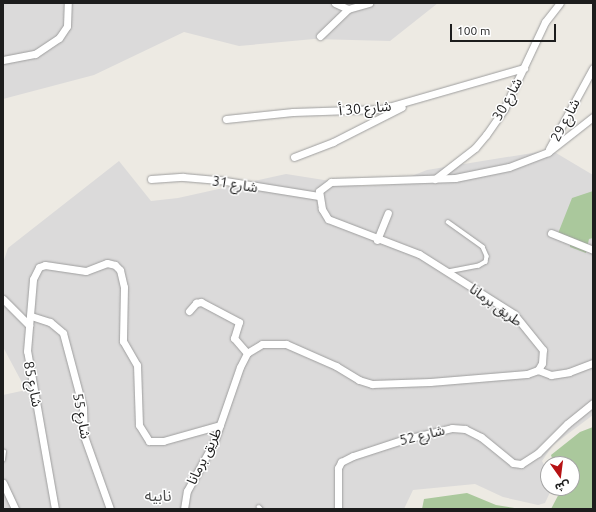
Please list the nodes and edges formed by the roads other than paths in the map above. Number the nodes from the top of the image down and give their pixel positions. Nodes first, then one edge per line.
1 (68, 3) edge
2 (334, 3) edge
3 (369, 3) edge
4 (560, 3) edge
5 (348, 9) junction
6 (320, 36) dead end
7 (3, 60) edge
8 (524, 68) junction
9 (593, 68) edge
10 (418, 99) junction
11 (593, 117) edge
12 (226, 119) dead end
13 (548, 152) junction
14 (294, 157) dead end
15 (151, 179) dead end
16 (434, 179) junction
17 (318, 196) junction
18 (388, 213) dead end
19 (448, 222) dead end
20 (551, 234) dead end
21 (377, 240) junction
22 (593, 250) edge
23 (449, 272) junction
24 (3, 299) edge
25 (189, 311) dead end
26 (31, 316) junction
27 (29, 324) junction
28 (247, 353) junction
29 (593, 363) edge
30 (538, 370) junction
31 (593, 403) edge
32 (220, 425) junction
33 (4, 452) edge
34 (3, 460) edge
35 (3, 483) edge
36 (108, 501) junction
37 (15, 509) edge
38 (55, 509) edge
39 (106, 509) edge
40 (110, 509) edge
41 (184, 509) edge
42 (338, 509) edge

1 - 7 street
2 - 5 street
3 - 5 street
4 - 8 street, شارع 30
5 - 6 street
8 - 10 street, شارع 30 أ
8 - 16 street, شارع 30
9 - 13 street, شارع 29
10 - 12 street, شارع 30 أ
10 - 14 street
11 - 13 street
13 - 16 street
15 - 17 street, شارع 31
16 - 17 street
17 - 21 street, طريق برمانا
18 - 21 street
19 - 23 lane
20 - 22 street
21 - 23 street, طريق برمانا
23 - 30 street, طريق برمانا
24 - 27 street
25 - 28 street
26 - 27 street, شارع 85
26 - 32 street, شارع 85
26 - 36 street, شارع 55
27 - 38 street, شارع 85
28 - 30 street
28 - 32 street, طريق برمانا
29 - 30 street
31 - 42 street, شارع 52
32 - 41 street, طريق برمانا
33 - 34 lane
35 - 37 street
36 - 39 lane
36 - 40 street, شارع 55

